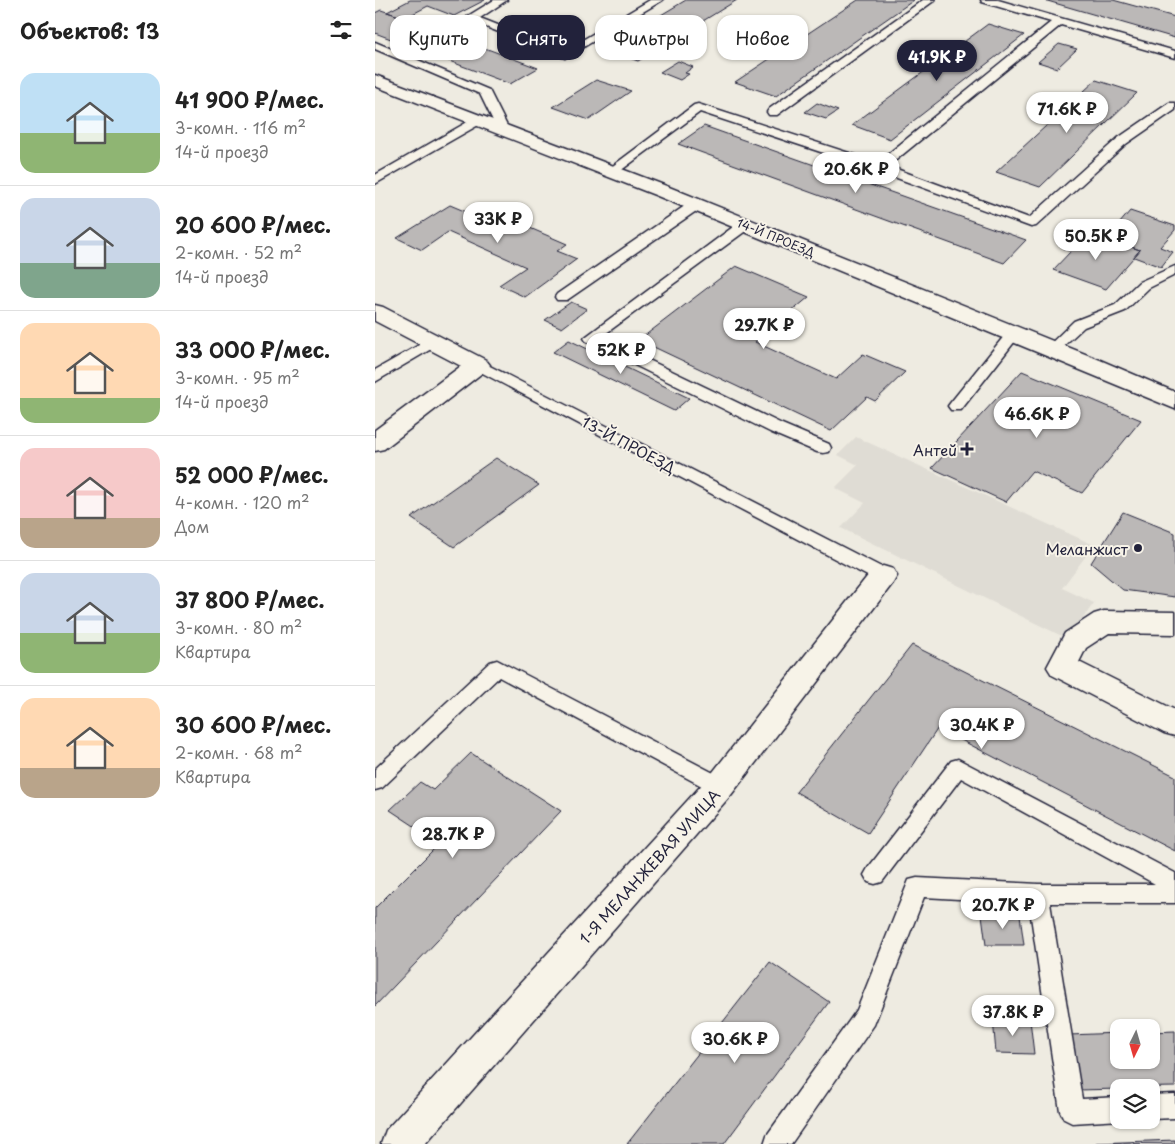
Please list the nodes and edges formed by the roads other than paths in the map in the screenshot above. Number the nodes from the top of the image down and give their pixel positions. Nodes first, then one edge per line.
1 (503, 0) edge
2 (658, 0) edge
3 (930, 0) edge
4 (986, 0) edge
5 (1058, 22) junction
6 (375, 45) edge
7 (1175, 55) edge
8 (375, 80) edge
9 (1173, 106) dead end
10 (773, 112) dead end
11 (477, 120) junction
12 (503, 130) junction
13 (892, 157) dead end
14 (611, 171) junction
15 (375, 180) edge
16 (697, 204) junction
17 (746, 224) junction
18 (1175, 270) edge
19 (562, 297) dead end
20 (375, 312) edge
21 (1014, 334) junction
22 (433, 342) junction
23 (1052, 349) junction
24 (478, 365) junction
25 (375, 377) edge
26 (1175, 401) edge
27 (956, 406) dead end
28 (375, 443) edge
29 (823, 448) dead end
30 (883, 576) joint
31 (1175, 623) edge
32 (1175, 724) edge
33 (375, 782) edge
34 (720, 786) junction
35 (875, 874) dead end
36 (1175, 884) edge
37 (1175, 893) edge
38 (1038, 894) junction
39 (1175, 1106) edge
40 (1160, 1107) edge
41 (1110, 1109) edge
42 (400, 1144) edge
43 (775, 1144) edge

1 - 2 lane
3 - 10 lane
4 - 5 lane
5 - 7 lane
5 - 13 lane
6 - 12 lane
8 - 11 main road, 14-Й ПРОЕЗД
9 - 14 lane
11 - 12 main road, 14-Й ПРОЕЗД
11 - 15 lane
12 - 14 main road, 14-Й ПРОЕЗД
14 - 16 main road, 14-Й ПРОЕЗД
16 - 17 main road, 14-Й ПРОЕЗД
16 - 19 lane
17 - 21 main road, 14-Й ПРОЕЗД
17 - 29 lane
18 - 23 lane
20 - 22 main road, 13-Й ПРОЕЗД
21 - 23 main road, 14-Й ПРОЕЗД
21 - 27 lane
22 - 24 main road, 13-Й ПРОЕЗД
22 - 25 lane
23 - 26 main road, 14-Й ПРОЕЗД
24 - 28 main road
24 - 30 lane, 13-Й ПРОЕЗД
30 - 34 main road, 1-Я МЕЛАНЖЕВАЯ УЛИЦА
31 - 32 main road
33 - 34 lane
34 - 42 main road, 1-Я МЕЛАНЖЕВАЯ УЛИЦА
35 - 36 lane
37 - 38 lane
38 - 41 lane
38 - 43 lane
39 - 40 lane

